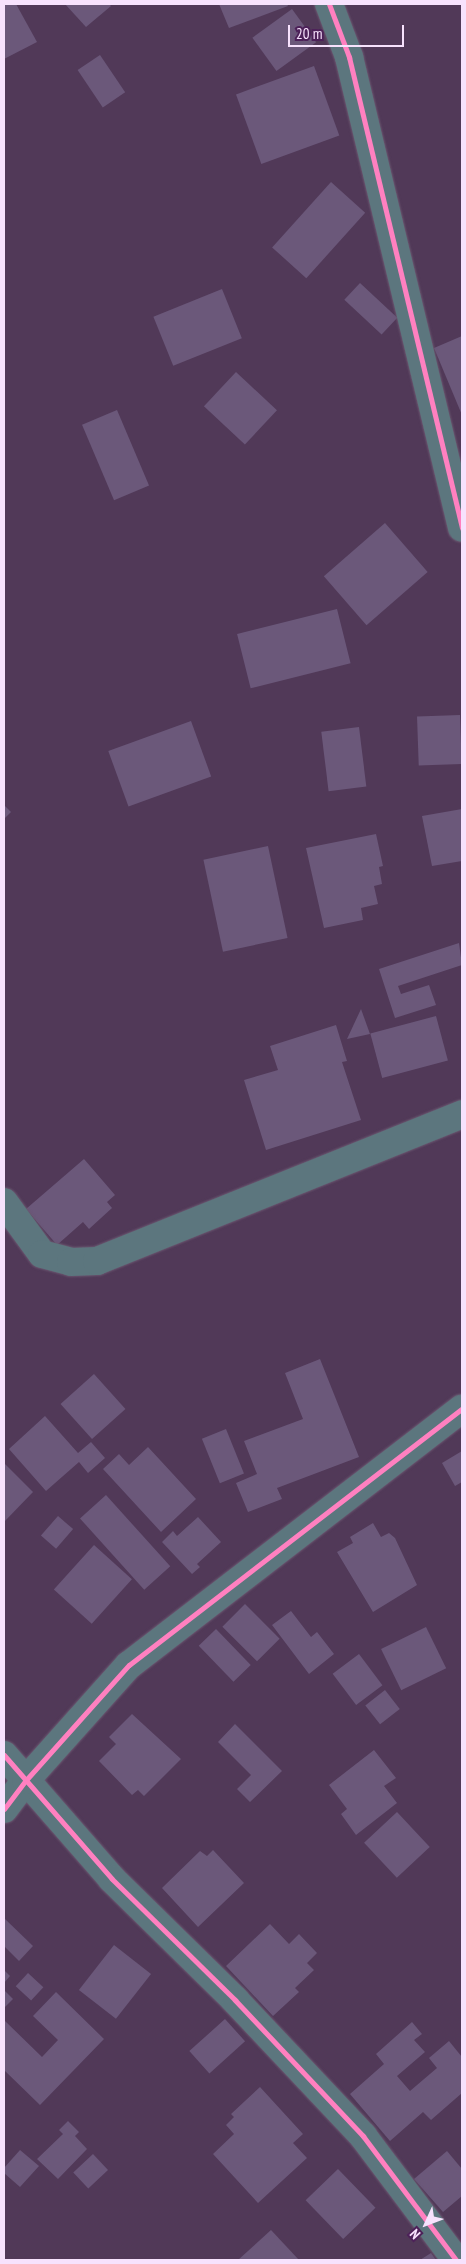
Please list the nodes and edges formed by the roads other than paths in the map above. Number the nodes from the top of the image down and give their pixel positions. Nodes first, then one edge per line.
1 (329, 4) edge
2 (462, 528) edge
3 (462, 1114) edge
4 (4, 1202) edge
5 (462, 1409) edge
6 (4, 1755) edge
7 (26, 1780) junction
8 (4, 1809) edge
9 (456, 2260) edge

1 - 2 street
3 - 4 street
5 - 7 street
6 - 7 street
7 - 8 street
7 - 9 street

